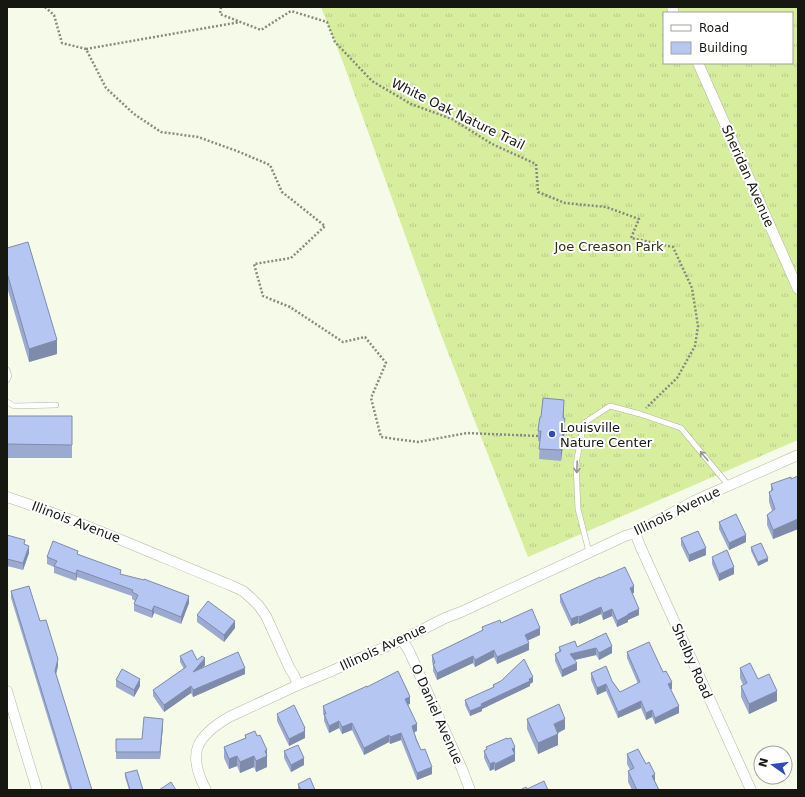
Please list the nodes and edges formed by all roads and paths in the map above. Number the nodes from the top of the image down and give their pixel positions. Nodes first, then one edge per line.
1 (45, 7) edge
2 (221, 7) edge
3 (241, 22) junction
4 (86, 49) junction
5 (698, 64) edge
6 (798, 289) edge
7 (7, 370) edge
8 (7, 380) edge
9 (7, 402) edge
10 (56, 405) dead end
11 (640, 414) junction
12 (539, 436) edge
13 (798, 455) edge
14 (730, 486) junction
15 (7, 497) edge
16 (635, 533) junction
17 (589, 552) junction
18 (402, 640) junction
19 (298, 685) junction
20 (7, 691) edge
21 (37, 790) edge
22 (206, 790) edge
23 (470, 790) edge
24 (751, 790) edge

1 - 4 path
2 - 3 path, White Oak Nature Trail
3 - 4 path
3 - 11 path, White Oak Nature Trail
4 - 12 path
5 - 6 street, Sheridan Avenue
7 - 8 lane
9 - 10 lane
14 -> 11 lane
11 -> 17 lane
13 - 14 street, Illinois Avenue
14 - 16 street, Illinois Avenue
15 - 19 street, Illinois Avenue
16 - 17 street, Illinois Avenue
16 - 24 street, Shelby Road
17 - 18 street, Illinois Avenue
18 - 19 street, Illinois Avenue
18 - 23 street, O Daniel Avenue
19 - 22 street
20 - 21 street

